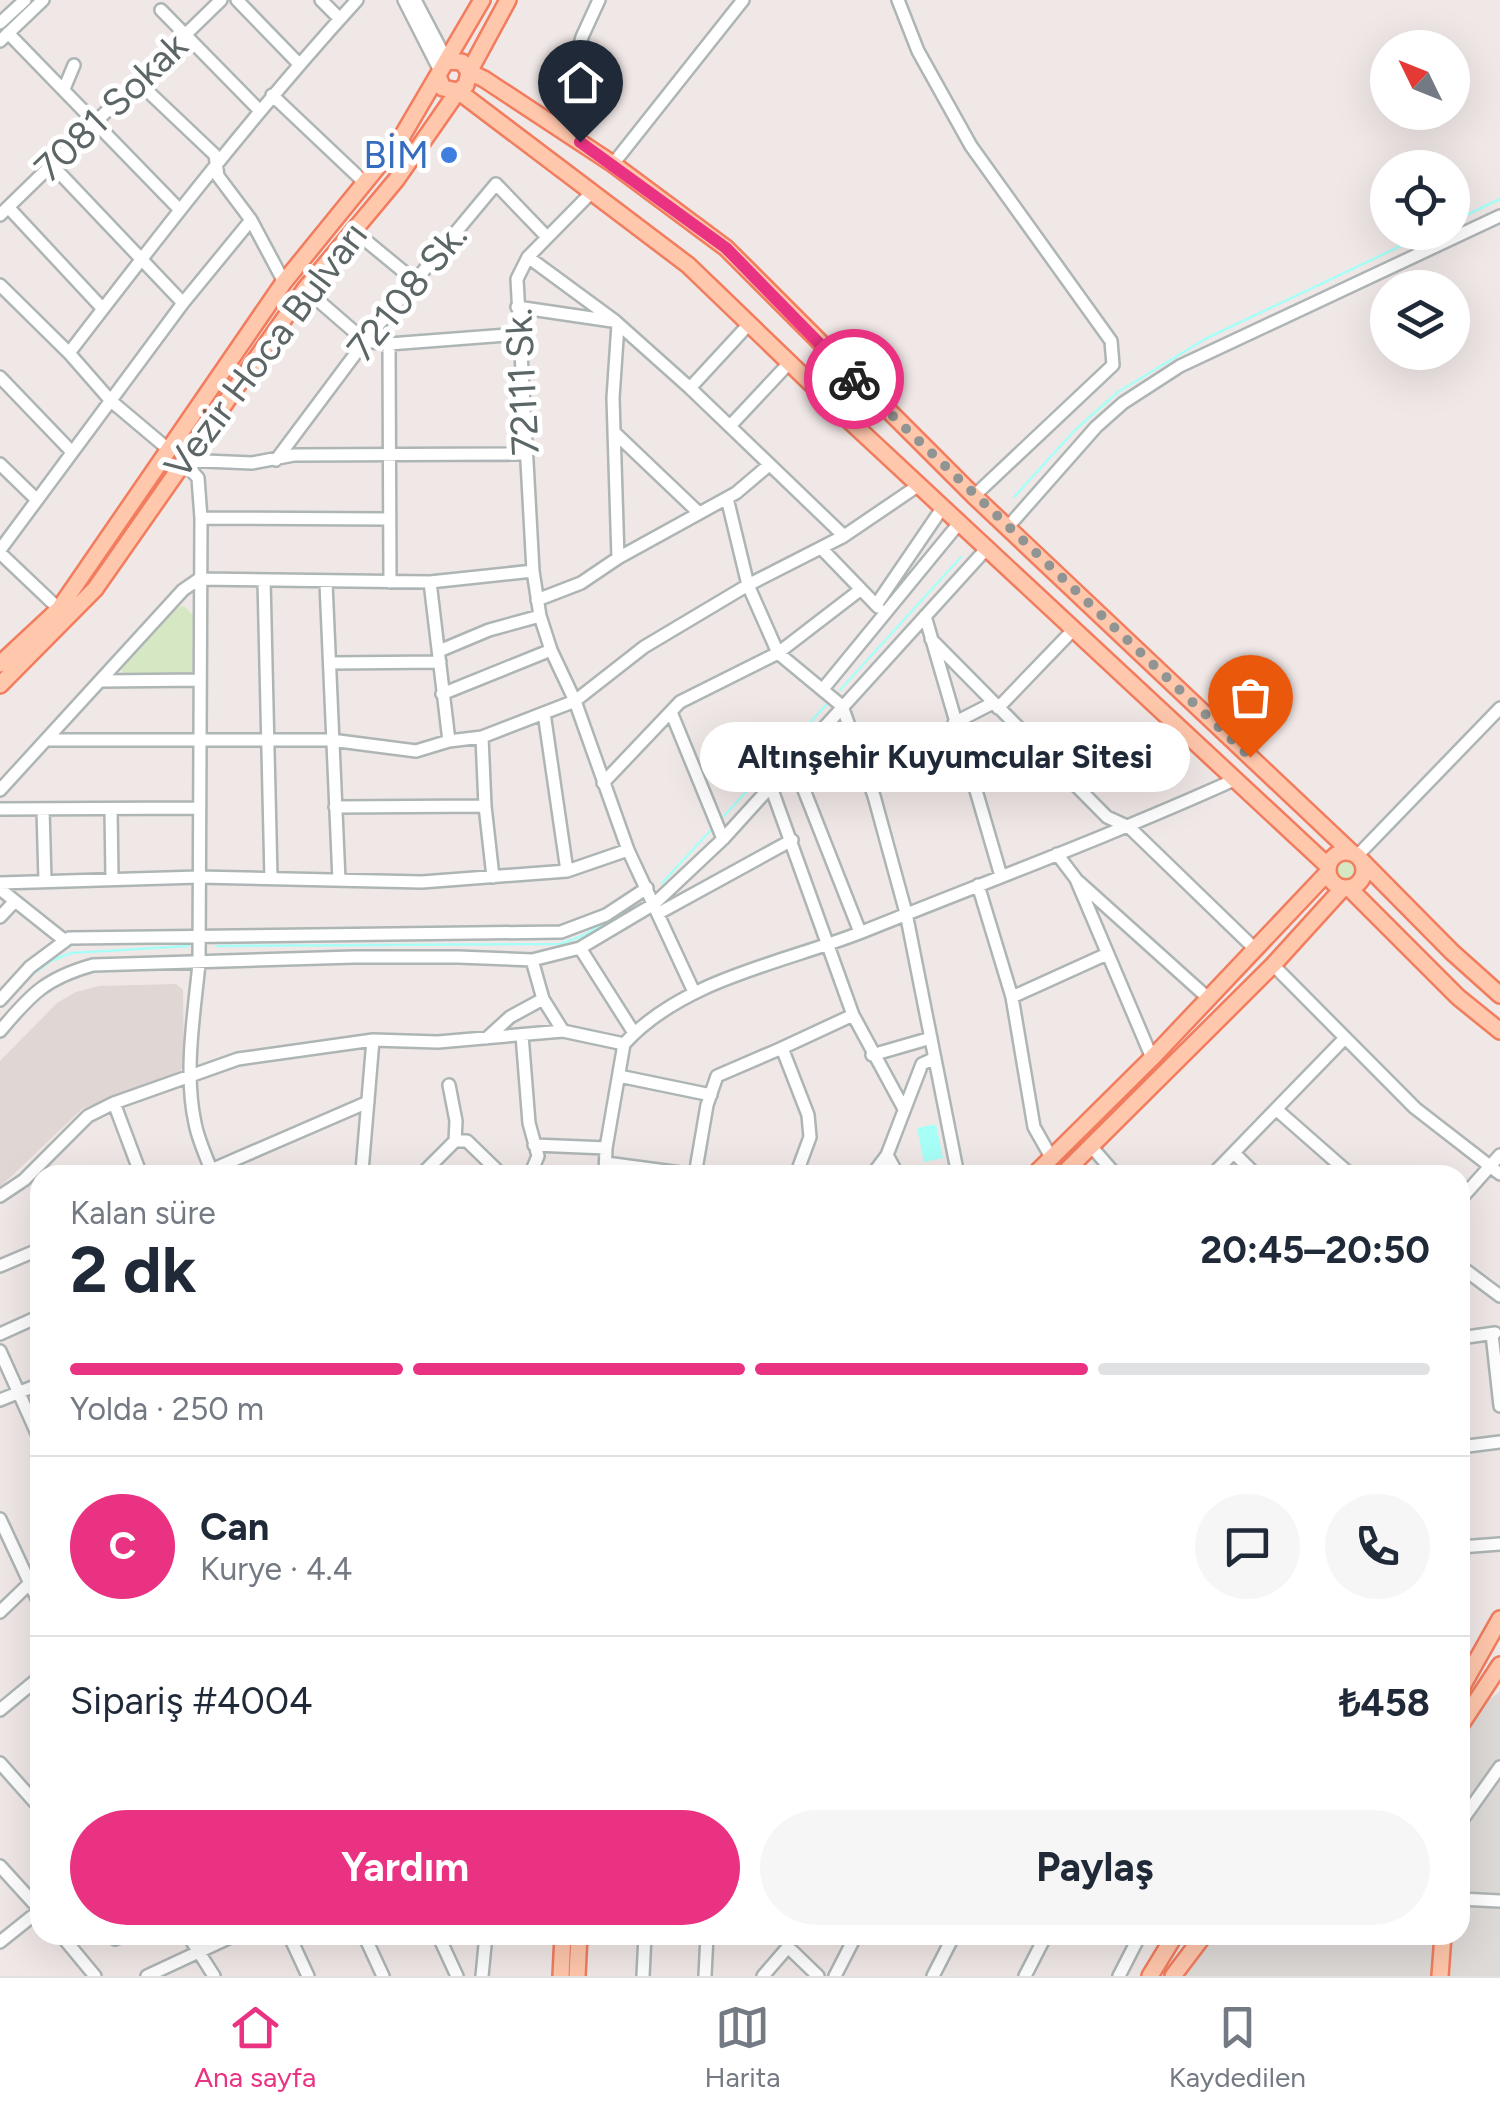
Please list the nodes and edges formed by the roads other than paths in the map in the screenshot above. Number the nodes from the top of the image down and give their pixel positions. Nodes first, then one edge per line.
1 (25, 0) edge
2 (43, 0) edge
3 (221, 0) edge
4 (237, 0) edge
5 (321, 0) edge
6 (357, 0) edge
7 (404, 0) edge
8 (415, 0) edge
9 (482, 0) edge
10 (508, 0) edge
11 (599, 0) edge
12 (742, 0) edge
13 (898, 0) edge
14 (161, 10) dead end
15 (340, 18) junction
16 (3, 32) edge
17 (184, 36) junction
18 (299, 64) junction
19 (74, 65) dead end
20 (441, 69) junction
21 (468, 72) junction
22 (572, 75) dead end
23 (137, 81) junction
24 (64, 89) junction
25 (458, 91) junction
26 (272, 94) junction
27 (259, 110) junction
28 (96, 122) junction
29 (216, 162) junction
30 (51, 164) junction
31 (613, 164) junction
32 (365, 182) junction
33 (592, 192) junction
34 (179, 209) junction
35 (4, 211) edge
36 (1500, 216) edge
37 (250, 220) junction
38 (354, 230) junction
39 (546, 236) junction
40 (140, 258) junction
41 (528, 258) junction
42 (415, 281) junction
43 (284, 282) junction
44 (0, 285) edge
45 (305, 289) junction
46 (183, 303) junction
47 (103, 308) junction
48 (517, 308) junction
49 (616, 323) junction
50 (750, 323) junction
51 (520, 334) junction
52 (365, 341) junction
53 (389, 344) junction
54 (68, 353) junction
55 (790, 362) junction
56 (0, 377) edge
57 (690, 388) junction
58 (111, 402) junction
59 (730, 426) junction
60 (614, 432) junction
61 (168, 448) junction
62 (71, 451) junction
63 (526, 454) junction
64 (390, 455) junction
65 (182, 460) junction
66 (276, 460) junction
67 (0, 464) edge
68 (769, 465) junction
69 (919, 485) junction
70 (974, 496) junction
71 (727, 498) junction
72 (36, 499) junction
73 (943, 507) junction
74 (699, 513) junction
75 (201, 518) junction
76 (389, 519) junction
77 (960, 522) junction
78 (1007, 528) junction
79 (844, 536) junction
80 (988, 547) junction
81 (822, 549) junction
82 (1, 556) edge
83 (618, 558) junction
84 (533, 571) junction
85 (200, 579) junction
86 (264, 580) junction
87 (390, 582) junction
88 (430, 582) junction
89 (326, 583) junction
90 (748, 586) junction
91 (860, 590) junction
92 (537, 600) junction
93 (58, 609) junction
94 (880, 609) junction
95 (540, 616) junction
96 (925, 616) junction
97 (1074, 630) junction
98 (932, 639) junction
99 (551, 650) junction
100 (778, 653) junction
101 (439, 657) junction
102 (330, 663) junction
103 (0, 664) edge
104 (200, 680) junction
105 (100, 681) junction
106 (0, 686) edge
107 (822, 690) junction
108 (442, 694) junction
109 (575, 701) junction
110 (842, 706) junction
111 (995, 706) junction
112 (1500, 708) edge
113 (671, 712) junction
114 (544, 713) junction
115 (954, 723) junction
116 (482, 738) junction
117 (46, 740) junction
118 (200, 740) junction
119 (331, 740) junction
120 (449, 741) junction
121 (268, 742) junction
122 (793, 762) junction
123 (1234, 780) junction
124 (604, 783) junction
125 (771, 787) junction
126 (0, 790) edge
127 (335, 806) junction
128 (485, 806) junction
129 (111, 808) junction
130 (198, 808) junction
131 (0, 809) edge
132 (43, 809) junction
133 (1128, 827) junction
134 (724, 839) junction
135 (792, 840) junction
136 (628, 850) junction
137 (1312, 851) junction
138 (1057, 854) junction
139 (1356, 857) junction
140 (1328, 869) junction
141 (568, 872) junction
142 (1001, 876) junction
143 (199, 877) junction
144 (112, 878) dead end
145 (271, 878) junction
146 (493, 878) junction
147 (1076, 879) junction
148 (339, 880) junction
149 (45, 881) junction
150 (978, 884) junction
151 (0, 886) edge
152 (1315, 886) junction
153 (647, 888) junction
154 (1346, 888) junction
155 (1361, 900) junction
156 (14, 902) junction
157 (1330, 902) junction
158 (656, 908) junction
159 (906, 913) junction
160 (0, 917) edge
161 (860, 932) junction
162 (199, 936) junction
163 (64, 940) junction
164 (828, 943) junction
165 (580, 948) junction
166 (1255, 948) junction
167 (1107, 954) junction
168 (532, 960) junction
169 (199, 964) junction
170 (1273, 965) junction
171 (694, 992) junction
172 (1500, 995) edge
173 (1012, 997) junction
174 (543, 998) junction
175 (1208, 998) junction
176 (0, 1000) edge
177 (853, 1015) junction
178 (0, 1031) edge
179 (563, 1031) junction
180 (1500, 1031) edge
181 (634, 1033) junction
182 (522, 1035) junction
183 (487, 1038) junction
184 (931, 1038) junction
185 (1345, 1038) junction
186 (373, 1040) junction
187 (624, 1044) junction
188 (782, 1048) junction
189 (872, 1055) junction
190 (935, 1058) junction
191 (1152, 1058) junction
192 (192, 1074) junction
193 (619, 1076) junction
194 (449, 1085) dead end
195 (710, 1095) junction
196 (368, 1102) junction
197 (114, 1104) junction
198 (904, 1109) junction
199 (1278, 1110) junction
200 (455, 1141) junction
201 (534, 1145) junction
202 (1090, 1145) junction
203 (606, 1148) junction
204 (1234, 1153) junction
205 (887, 1155) junction
206 (1500, 1155) edge
207 (1051, 1157) junction
208 (39, 1165) edge
209 (137, 1165) edge
210 (210, 1165) edge
211 (228, 1165) edge
212 (361, 1165) edge
213 (431, 1165) edge
214 (491, 1165) edge
215 (534, 1165) edge
216 (605, 1165) edge
217 (698, 1165) edge
218 (800, 1165) edge
219 (880, 1165) edge
220 (892, 1165) edge
221 (956, 1165) edge
222 (1043, 1165) edge
223 (1071, 1165) edge
224 (1107, 1165) edge
225 (1222, 1165) edge
226 (1246, 1165) edge
227 (1340, 1165) edge
228 (1495, 1170) edge
229 (30, 1174) edge
230 (1470, 1191) edge
231 (0, 1196) edge
232 (30, 1253) edge
233 (0, 1266) edge
234 (1470, 1274) edge
235 (1500, 1296) edge
236 (30, 1320) edge
237 (1496, 1333) edge
238 (0, 1334) edge
239 (1470, 1337) edge
240 (0, 1351) edge
241 (30, 1388) edge
242 (19, 1393) junction
243 (0, 1400) edge
244 (1500, 1406) edge
245 (30, 1418) edge
246 (1500, 1442) edge
247 (1470, 1445) edge
248 (0, 1519) edge
249 (1500, 1544) edge
250 (1470, 1546) edge
251 (30, 1584) joint
252 (0, 1612) edge
253 (1500, 1619) edge
254 (1500, 1665) edge
255 (1470, 1672) edge
256 (30, 1685) edge
257 (0, 1710) edge
258 (1470, 1711) edge
259 (0, 1763) edge
260 (1499, 1769) edge
261 (30, 1797) edge
262 (1470, 1809) edge
263 (0, 1866) edge
264 (30, 1899) edge
265 (1470, 1899) edge
266 (1500, 1901) edge
267 (30, 1918) edge
268 (0, 1942) edge
269 (70, 1945) edge
270 (194, 1945) edge
271 (214, 1945) edge
272 (294, 1945) edge
273 (369, 1945) edge
274 (443, 1945) edge
275 (485, 1945) edge
276 (563, 1945) edge
277 (579, 1945) edge
278 (645, 1945) edge
279 (707, 1945) edge
280 (786, 1945) edge
281 (792, 1945) edge
282 (851, 1945) edge
283 (949, 1945) edge
284 (1041, 1945) edge
285 (1135, 1945) edge
286 (1169, 1945) edge
287 (1196, 1945) edge
288 (1442, 1945) edge
289 (198, 1953) junction
290 (96, 1976) edge
291 (147, 1976) edge
292 (214, 1976) edge
293 (308, 1976) edge
294 (384, 1976) edge
295 (457, 1976) edge
296 (482, 1976) edge
297 (561, 1976) edge
298 (577, 1976) edge
299 (643, 1976) edge
300 (705, 1976) edge
301 (763, 1976) edge
302 (818, 1976) edge
303 (835, 1976) edge
304 (933, 1976) edge
305 (1025, 1976) edge
306 (1120, 1976) edge
307 (1150, 1976) edge
308 (1173, 1976) edge
309 (1440, 1976) edge

1 - 16 street
2 - 16 street
3 - 17 street, 7081 Sokak
4 - 18 street
5 - 15 street
6 - 15 street
7 - 20 street
8 - 20 street
9 - 20 main road, Vezir Hoca Bulvarı
10 - 21 main road, Vezir Hoca Bulvarı
11 - 22 street
12 - 31 street
13 - 70 street
14 - 17 street
15 - 18 street
16 - 24 street
17 - 23 street, 7081 Sokak
17 - 27 street
18 - 26 street
19 - 24 street
20 - 21 main road
20 - 25 main road
20 - 32 main road, Vezir Hoca Bulvarı
21 - 25 main road, Vezir Hoca Bulvarı
21 - 31 main road
23 - 28 street, 7081 Sokak
23 - 29 street
24 - 28 street
25 - 33 main road
25 - 38 main road, Vezir Hoca Bulvarı
26 - 27 street
26 - 32 street
27 - 29 street
28 - 30 street, 7081 Sokak
28 - 34 street
29 - 34 street
29 - 37 street
30 - 35 street, 7081 Sokak
30 - 40 street
31 - 70 main road
32 - 43 main road, Vezir Hoca Bulvarı
33 - 39 street, 72111 Sk.
33 - 50 main road
34 - 40 street
35 - 47 street
36 - 78 street
37 - 43 street
37 - 46 street
38 - 42 street
38 - 45 main road, Vezir Hoca Bulvarı
39 - 41 street, 72111 Sk.
39 - 42 street, 72108 Sk.
40 - 46 street
40 - 47 street
41 - 48 street, 72111 Sk.
41 - 49 street
42 - 52 street, 72108 Sk.
43 - 61 main road, Vezir Hoca Bulvarı
44 - 54 street
45 - 52 street
45 - 65 main road, Vezir Hoca Bulvarı
46 - 58 street
47 - 54 street
48 - 49 street
48 - 51 street, 72111 Sk.
49 - 57 street
49 - 60 street
50 - 55 main road
50 - 57 street
51 - 53 street
51 - 63 street, 72111 Sk.
52 - 53 street
52 - 66 street, 72108 Sk.
53 - 64 street
54 - 58 street
55 - 59 street
55 - 69 main road
56 - 62 street
57 - 59 street
58 - 61 street
58 - 62 street
59 - 68 street
60 - 74 street
60 - 83 street
61 - 93 main road, Vezir Hoca Bulvarı
62 - 72 street
63 - 64 street
63 - 84 street, 72111 Sk.
64 - 66 street
64 - 76 street
65 - 66 street
65 - 75 street
65 - 106 main road, Vezir Hoca Bulvarı
67 - 72 street
68 - 71 street
68 - 79 street
69 - 73 main road
69 - 79 street
70 - 78 main road
71 - 74 street
71 - 90 street
72 - 82 street
73 - 77 main road
73 - 94 street
74 - 83 street
75 - 76 street
75 - 85 street
76 - 87 street
77 - 80 main road
77 - 94 street
78 - 139 main road
79 - 81 street
80 - 96 street
80 - 97 main road
81 - 90 street
81 - 91 street
82 - 93 street
83 - 92 street
84 - 88 street
84 - 92 street, 72111 Sk.
85 - 86 street
85 - 104 street
85 - 105 street
86 - 89 street
86 - 121 street
87 - 88 street
87 - 89 street
88 - 101 street
89 - 102 street
90 - 100 street
90 - 109 street
91 - 94 street
91 - 100 street
92 - 95 street, 72111 Sk.
93 - 103 main road, Vezir Hoca Bulvarı
94 - 107 street
95 - 99 street, 72111 Sk.
95 - 101 street
96 - 98 street
96 - 110 street
97 - 111 street
97 - 123 main road
98 - 111 street
98 - 115 street
99 - 108 street
99 - 109 street, 72111 Sk.
100 - 107 street
100 - 113 street
101 - 102 street
101 - 108 street
102 - 119 street
104 - 105 street
104 - 118 street
105 - 117 street
107 - 110 street
108 - 120 street
109 - 114 street
109 - 124 street, 72111 Sk.
110 - 122 street
110 - 159 street
111 - 115 street
111 - 133 street
112 - 139 street
113 - 124 street
113 - 134 street
114 - 116 street
114 - 141 street
115 - 142 street
116 - 120 street
116 - 128 street
117 - 118 street
117 - 126 street
118 - 121 street
118 - 130 street
119 - 120 street
119 - 121 street
119 - 127 street
121 - 145 street
122 - 125 street
122 - 161 street
123 - 133 street
123 - 137 main road
124 - 136 street, 72111 Sk.
125 - 134 street
125 - 135 street
127 - 128 street
127 - 148 street
128 - 146 street
129 - 130 street
129 - 132 street
129 - 144 street
130 - 143 street
131 - 132 street
132 - 149 street
133 - 138 street
133 - 166 street
134 - 158 street
135 - 158 street
135 - 164 street
136 - 141 street
136 - 153 street, 72111 Sk.
137 - 140 main road
137 - 152 main road
138 - 142 street
138 - 147 street
139 - 140 main road
139 - 154 main road
139 - 172 main road
140 - 152 main road
140 - 154 main road
141 - 146 street
142 - 150 street
143 - 145 street
143 - 149 street
143 - 162 street
145 - 148 street
146 - 148 street
147 - 167 street
147 - 175 street
149 - 151 street
150 - 159 street
150 - 173 street
151 - 156 street
152 - 166 main road
153 - 158 street, 72111 Sk.
153 - 162 street
154 - 155 main road
154 - 157 main road
155 - 157 main road
155 - 180 main road
156 - 160 street
156 - 163 street
157 - 170 main road
158 - 165 street
158 - 171 street, 72111 Sk.
159 - 161 street
159 - 184 street
161 - 164 street
162 - 163 street
162 - 169 street
163 - 176 street
164 - 171 street
164 - 177 street
165 - 168 street
165 - 181 street
166 - 175 main road
167 - 173 street
167 - 191 street
168 - 169 street
168 - 174 street
169 - 178 street
169 - 192 street
170 - 185 street
170 - 202 main road
171 - 181 street
173 - 207 street
174 - 179 street
174 - 183 street
175 - 191 main road
177 - 188 street
177 - 189 street
179 - 182 street
179 - 187 street
181 - 187 street
182 - 183 street
182 - 201 street
183 - 186 street
184 - 189 street
184 - 190 street
185 - 199 street
185 - 228 street
186 - 192 street
186 - 196 street
187 - 193 street
188 - 195 street
188 - 218 street
189 - 198 street
190 - 198 street
190 - 221 street
191 - 207 main road
192 - 197 street
192 - 210 street
193 - 195 street
193 - 203 street
194 - 200 street
195 - 217 street
196 - 211 street
196 - 212 street
197 - 208 street
197 - 209 street
198 - 205 street
199 - 204 street
199 - 227 street
200 - 213 street
200 - 214 street
201 - 203 street
201 - 215 street
202 - 223 main road
202 - 224 street
203 - 216 street
204 - 225 street
204 - 226 street
205 - 219 street
205 - 220 street
206 - 228 street
207 - 222 main road
228 - 230 street
229 - 231 street
232 - 233 street
234 - 235 street
236 - 238 street
237 - 239 street
237 - 244 street
240 - 242 street
241 - 242 street
242 - 243 street
242 - 245 street
246 - 247 street
248 - 251 street
249 - 250 street
251 - 252 street
253 - 255 main road
254 - 258 main road
256 - 257 street
259 - 261 street
260 - 262 street
263 - 264 street
265 - 266 street
267 - 268 street
269 - 290 street
270 - 289 street
271 - 289 street
272 - 293 street
273 - 294 street
274 - 295 street
275 - 296 street
276 - 297 main road
277 - 298 main road
278 - 299 street
279 - 300 street
280 - 301 street
281 - 302 street
282 - 303 street
283 - 304 street
284 - 305 street
285 - 306 street
286 - 307 main road
287 - 308 main road
288 - 309 main road
289 - 291 street
289 - 292 street

